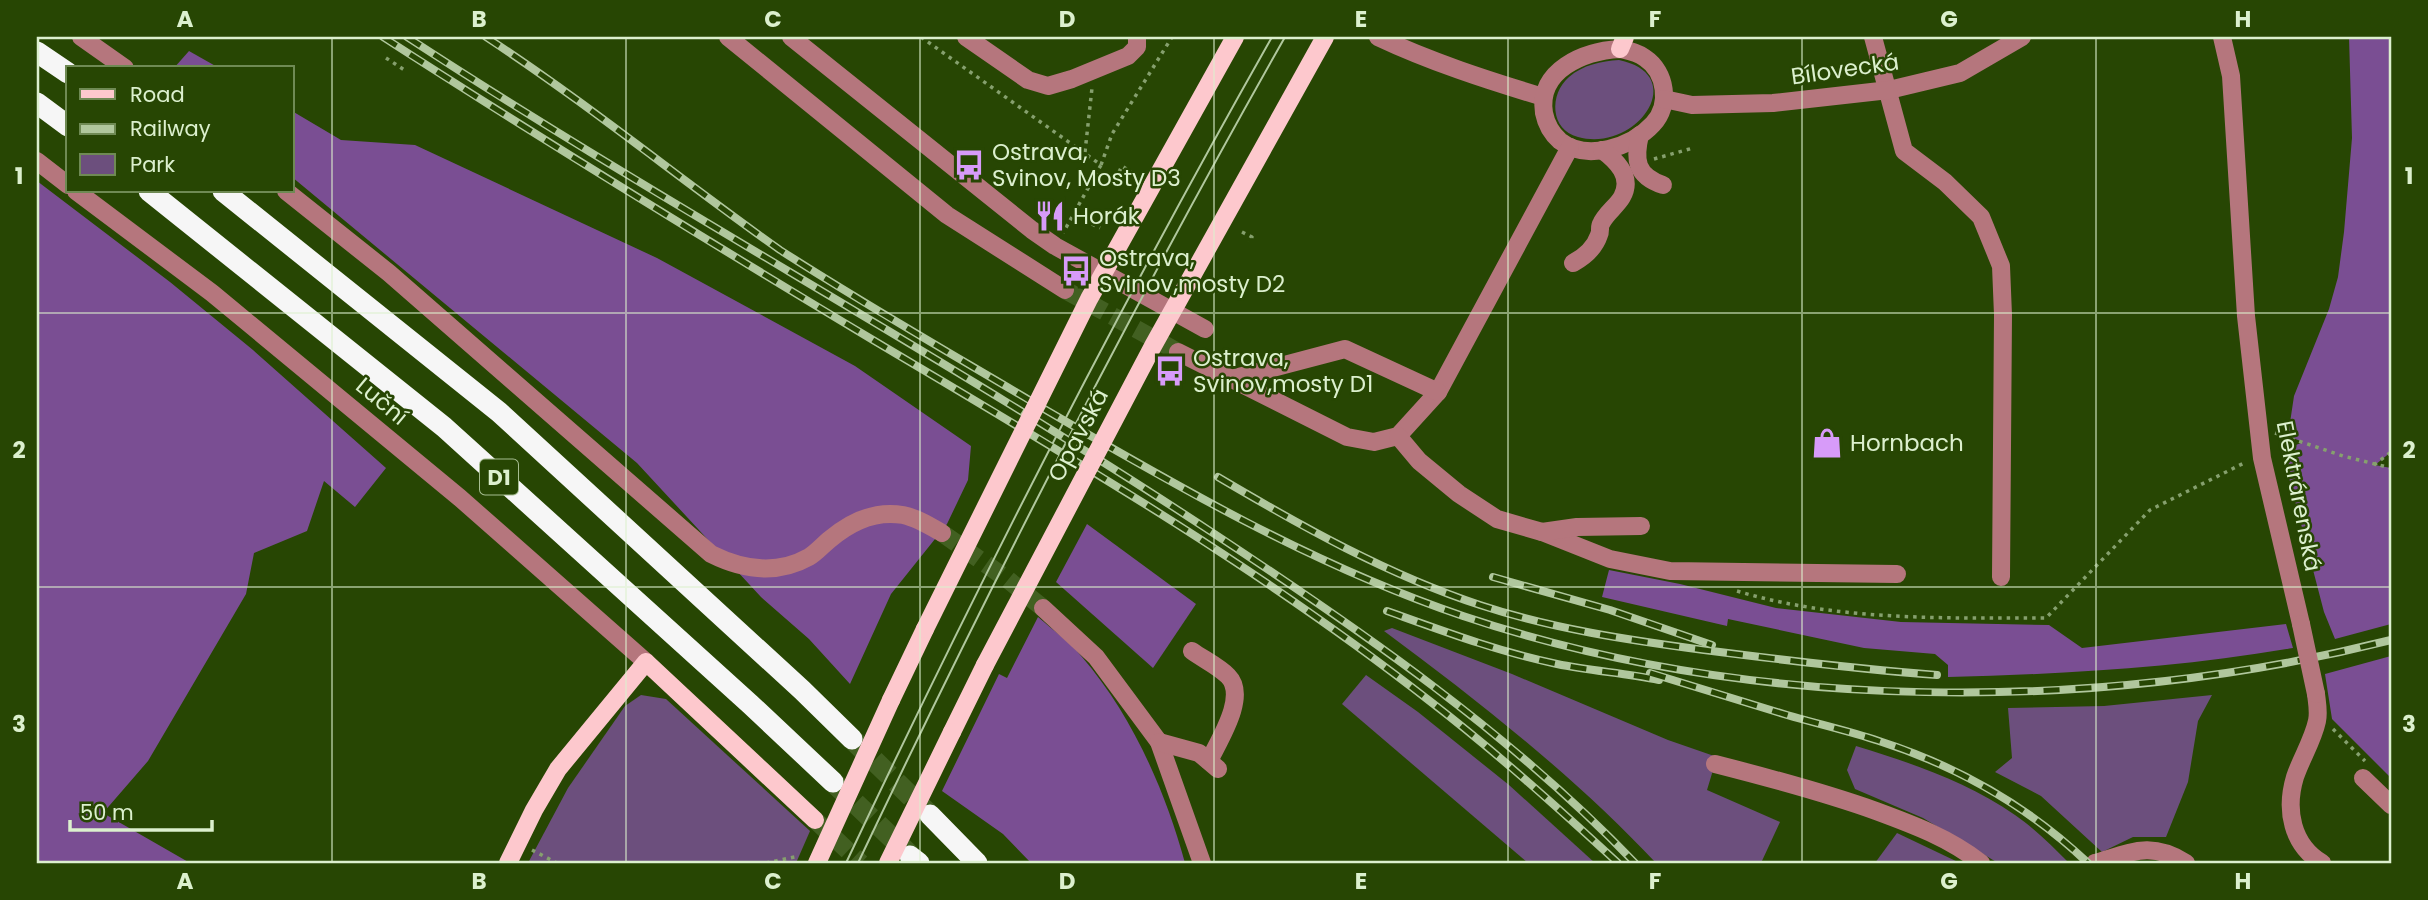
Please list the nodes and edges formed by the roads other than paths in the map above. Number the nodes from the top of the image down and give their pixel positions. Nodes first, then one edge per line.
1 (81, 37) edge
2 (728, 37) edge
3 (791, 37) edge
4 (966, 37) edge
5 (1137, 37) edge
6 (1234, 37) edge
7 (1325, 37) edge
8 (1378, 37) edge
9 (1873, 37) edge
10 (2022, 37) edge
11 (2222, 37) edge
12 (1623, 43) edge
13 (37, 52) edge
14 (122, 66) edge
15 (66, 72) edge
16 (1889, 90) junction
17 (1543, 96) junction
18 (1664, 99) junction
19 (37, 103) edge
20 (66, 125) edge
21 (1640, 135) junction
22 (1570, 147) junction
23 (1602, 150) junction
24 (37, 161) edge
25 (66, 183) edge
26 (1663, 185) dead end
27 (77, 192) edge
28 (150, 192) edge
29 (224, 192) edge
30 (287, 192) edge
31 (1573, 263) dead end
32 (1065, 290) tunnel mouth
33 (1205, 329) dead end
34 (1178, 352) tunnel mouth
35 (1231, 379) junction
36 (1438, 392) junction
37 (1398, 436) junction
38 (1641, 526) dead end
39 (1542, 532) junction
40 (942, 533) tunnel mouth
41 (1897, 574) dead end
42 (2001, 577) dead end
43 (1043, 608) tunnel mouth
44 (1192, 650) dead end
45 (646, 662) junction
46 (852, 739) tunnel mouth
47 (1159, 742) junction
48 (1715, 764) dead end
49 (2363, 778) dead end
50 (833, 782) tunnel mouth
51 (2391, 805) edge
52 (930, 815) tunnel mouth
53 (815, 820) tunnel mouth
54 (508, 863) edge
55 (817, 863) edge
56 (888, 863) edge
57 (978, 863) edge
58 (1202, 863) edge
59 (1981, 863) edge
60 (2095, 863) edge
61 (2186, 863) edge
62 (2322, 863) edge

1 - 14 street
2 - 32 street
3 - 33 street
4 - 5 street
6 - 55 main road, bridge
7 - 56 main road, Opavská, bridge
8 - 17 street
9 - 16 street
10 - 16 street, Bílovecká
11 - 62 street, Elektrárenská, bridge
12 - 17 street
12 - 18 street
13 - 15 highway
16 - 18 street, Bílovecká
16 - 42 street
17 - 22 street
18 - 21 street
19 - 20 highway
21 - 23 street
21 - 26 street
22 - 23 street
22 - 36 street
23 - 31 street
24 - 25 street
27 - 45 street, Luční
28 - 50 highway, D1
29 - 46 highway, D1
30 - 40 street
34 - 35 street
35 - 36 street
35 - 37 street
36 - 37 street
37 - 39 street
38 - 39 street
39 - 41 street
43 - 47 street
44 - 47 street
45 - 53 main road
45 - 54 main road
47 - 58 street
48 - 59 street
49 - 51 street
52 - 57 highway
60 - 61 street

